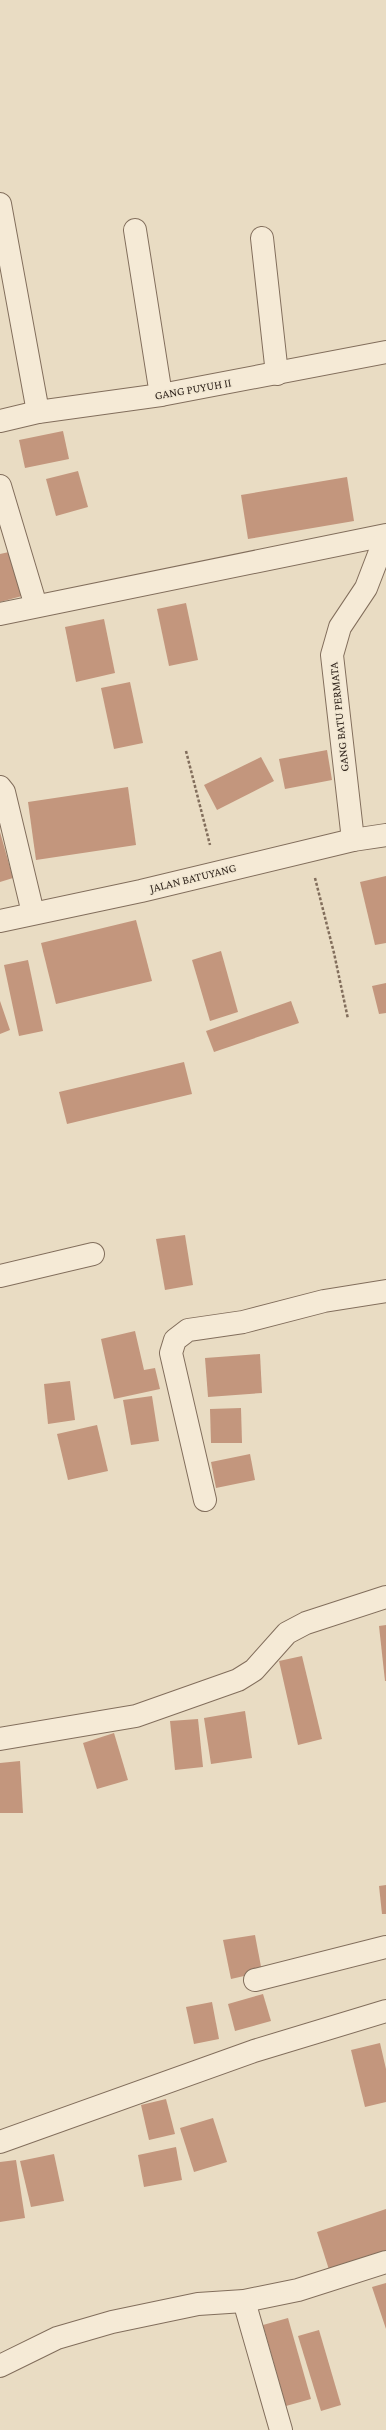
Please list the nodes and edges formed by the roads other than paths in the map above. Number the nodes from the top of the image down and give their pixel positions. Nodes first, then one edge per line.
1 (0, 204) edge
2 (135, 230) dead end
3 (262, 238) dead end
4 (386, 352) edge
5 (277, 374) junction
6 (161, 395) junction
7 (38, 412) junction
8 (0, 421) edge
9 (0, 486) edge
10 (386, 535) edge
11 (36, 606) junction
12 (0, 614) edge
13 (0, 787) edge
14 (386, 835) edge
15 (353, 840) junction
16 (33, 913) junction
17 (0, 921) edge
18 (93, 1254) dead end
19 (0, 1276) edge
20 (386, 1291) edge
21 (205, 1500) dead end
22 (386, 1597) edge
23 (0, 1739) edge
24 (386, 1947) edge
25 (255, 1980) dead end
26 (386, 2011) edge
27 (0, 2142) edge
28 (386, 2262) edge
29 (244, 2301) junction
30 (0, 2366) edge
31 (281, 2430) edge

1 - 7 street
2 - 6 street
3 - 5 street
4 - 5 street, GANG PUYUH II
5 - 6 street, GANG PUYUH II
6 - 7 street, GANG PUYUH II
7 - 8 street, GANG PUYUH II
9 - 11 street
10 - 11 street
10 - 15 street, GANG BATU PERMATA
11 - 12 street
13 - 16 street
14 - 15 street, JALAN BATUYANG
15 - 16 street, JALAN BATUYANG
16 - 17 street, JALAN BATUYANG
18 - 19 street
20 - 21 street
22 - 23 street
24 - 25 street
26 - 27 street
28 - 29 street
29 - 30 street
29 - 31 street

